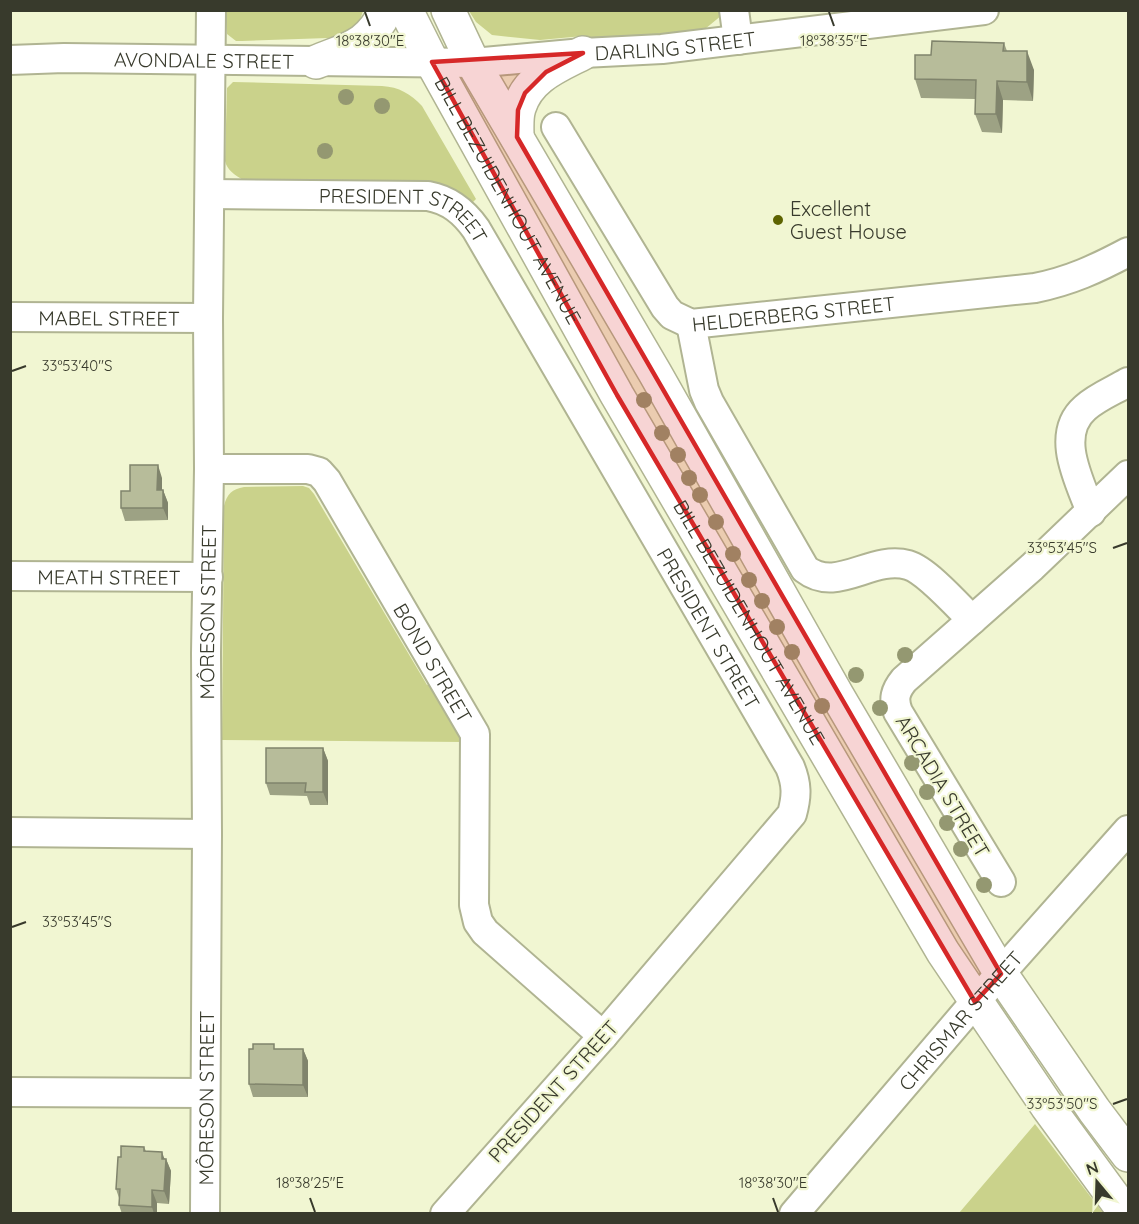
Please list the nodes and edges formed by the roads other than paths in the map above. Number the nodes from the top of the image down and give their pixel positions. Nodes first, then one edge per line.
1 (211, 10) edge
2 (386, 10) edge
3 (406, 10) edge
4 (448, 10) edge
5 (734, 10) edge
6 (984, 10) edge
7 (738, 40) junction
8 (583, 53) junction
9 (10, 60) edge
10 (210, 61) junction
11 (316, 62) junction
12 (432, 62) junction
13 (473, 63) junction
14 (556, 127) dead end
15 (517, 136) junction
16 (210, 194) junction
17 (1128, 252) edge
18 (10, 317) edge
19 (208, 318) junction
20 (691, 324) junction
21 (1128, 382) edge
22 (209, 469) junction
23 (1128, 475) edge
24 (1091, 512) junction
25 (10, 576) edge
26 (208, 578) junction
27 (972, 620) junction
28 (1128, 830) edge
29 (10, 832) edge
30 (207, 834) junction
31 (1001, 882) dead end
32 (1001, 974) junction
33 (975, 1002) junction
34 (603, 1036) junction
35 (10, 1092) edge
36 (204, 1093) junction
37 (1128, 1155) edge
38 (205, 1214) edge
39 (445, 1214) edge
40 (794, 1214) edge
41 (1126, 1214) edge

1 - 10 street, MÔRESON STREET
2 - 11 main road
3 - 12 main road, BILL BEZUIDENHOUT AVENUE
4 - 13 main road, BILL BEZUIDENHOUT AVENUE
5 - 7 street
6 - 7 street, DARLING STREET
7 - 8 street, DARLING STREET
8 - 13 street, DARLING STREET
8 - 15 main road
9 - 10 street, AVONDALE STREET
10 - 11 street, AVONDALE STREET
10 - 16 street, MÔRESON STREET
11 - 12 street, AVONDALE STREET
12 - 13 street, DARLING STREET
12 - 33 main road, BILL BEZUIDENHOUT AVENUE
13 - 15 main road, BILL BEZUIDENHOUT AVENUE
14 - 20 street, HELDERBERG STREET
15 - 32 main road, BILL BEZUIDENHOUT AVENUE
16 - 19 street, MÔRESON STREET
16 - 34 street, PRESIDENT STREET
17 - 20 street, HELDERBERG STREET
18 - 19 street, MABEL STREET
19 - 22 street, MÔRESON STREET
20 - 27 street
21 - 24 street
22 - 26 street, MÔRESON STREET
22 - 34 street, BOND STREET
23 - 24 street
24 - 27 street
25 - 26 street, MEATH STREET
26 - 30 street, MÔRESON STREET
27 - 31 street, ARCADIA STREET
28 - 32 street, CHRISMAR STREET
29 - 30 street
30 - 36 street, MÔRESON STREET
32 - 33 street, CHRISMAR STREET
32 - 37 main road, BILL BEZUIDENHOUT AVENUE
33 - 40 street, CHRISMAR STREET
33 - 41 main road, BILL BEZUIDENHOUT AVENUE
34 - 39 street, PRESIDENT STREET
35 - 36 street
36 - 38 street, MÔRESON STREET

